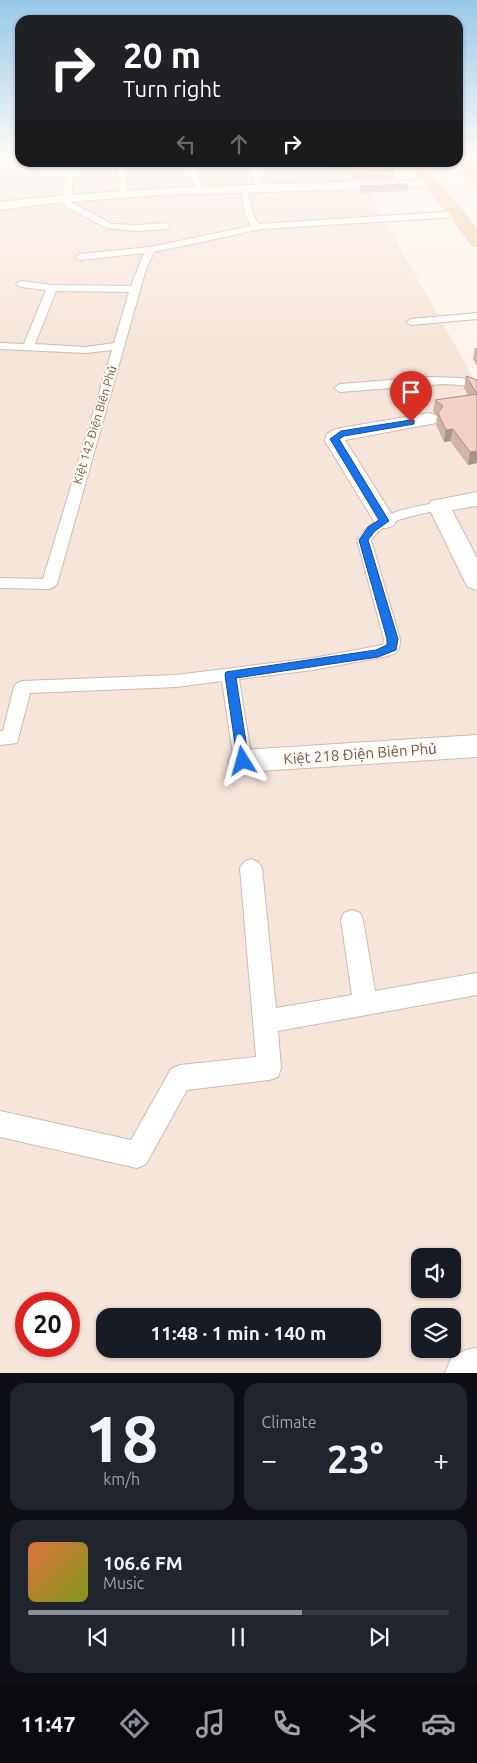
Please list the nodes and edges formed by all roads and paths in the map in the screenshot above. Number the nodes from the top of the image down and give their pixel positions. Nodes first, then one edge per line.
1 (95, 218) edge
2 (251, 218) edge
3 (399, 218) edge
4 (466, 218) edge
5 (166, 226) dead end
6 (256, 227) junction
7 (477, 242) edge
8 (150, 250) junction
9 (80, 258) dead end
10 (21, 284) dead end
11 (52, 288) junction
12 (135, 288) junction
13 (477, 316) edge
14 (411, 322) dead end
15 (0, 346) edge
16 (29, 346) junction
17 (118, 346) junction
18 (477, 387) edge
19 (340, 388) dead end
20 (429, 419) dead end
21 (477, 499) edge
22 (439, 506) junction
23 (384, 521) junction
24 (0, 582) edge
25 (477, 582) edge
26 (230, 675) junction
27 (5, 738) edge
28 (477, 746) edge
29 (243, 761) joint
30 (251, 868) dead end
31 (352, 920) dead end
32 (477, 984) edge
33 (365, 1004) junction
34 (265, 1022) junction
35 (0, 1124) edge
36 (477, 1372) edge
37 (469, 1373) edge

1 - 5 lane
2 - 6 lane
3 - 6 lane
4 - 7 main road
6 - 8 lane
8 - 9 lane
8 - 12 lane, Kiệt 142 Điện Biên Phủ
10 - 11 lane
11 - 12 lane
11 - 16 lane
12 - 17 lane, Kiệt 142 Điện Biên Phủ
13 - 14 lane
15 - 16 lane, Kiệt 142 Điện Biên Phủ
16 - 17 lane, Kiệt 142 Điện Biên Phủ
17 - 24 lane, Kiệt 142 Điện Biên Phủ
18 - 19 lane
20 - 23 street
21 - 22 street
22 - 23 lane
22 - 25 street
23 - 26 lane
26 - 27 lane
26 - 29 lane
28 - 29 street, Kiệt 218 Điện Biên Phủ
30 - 34 lane
31 - 33 lane
32 - 33 lane
33 - 34 lane
34 - 35 lane
36 - 37 street

